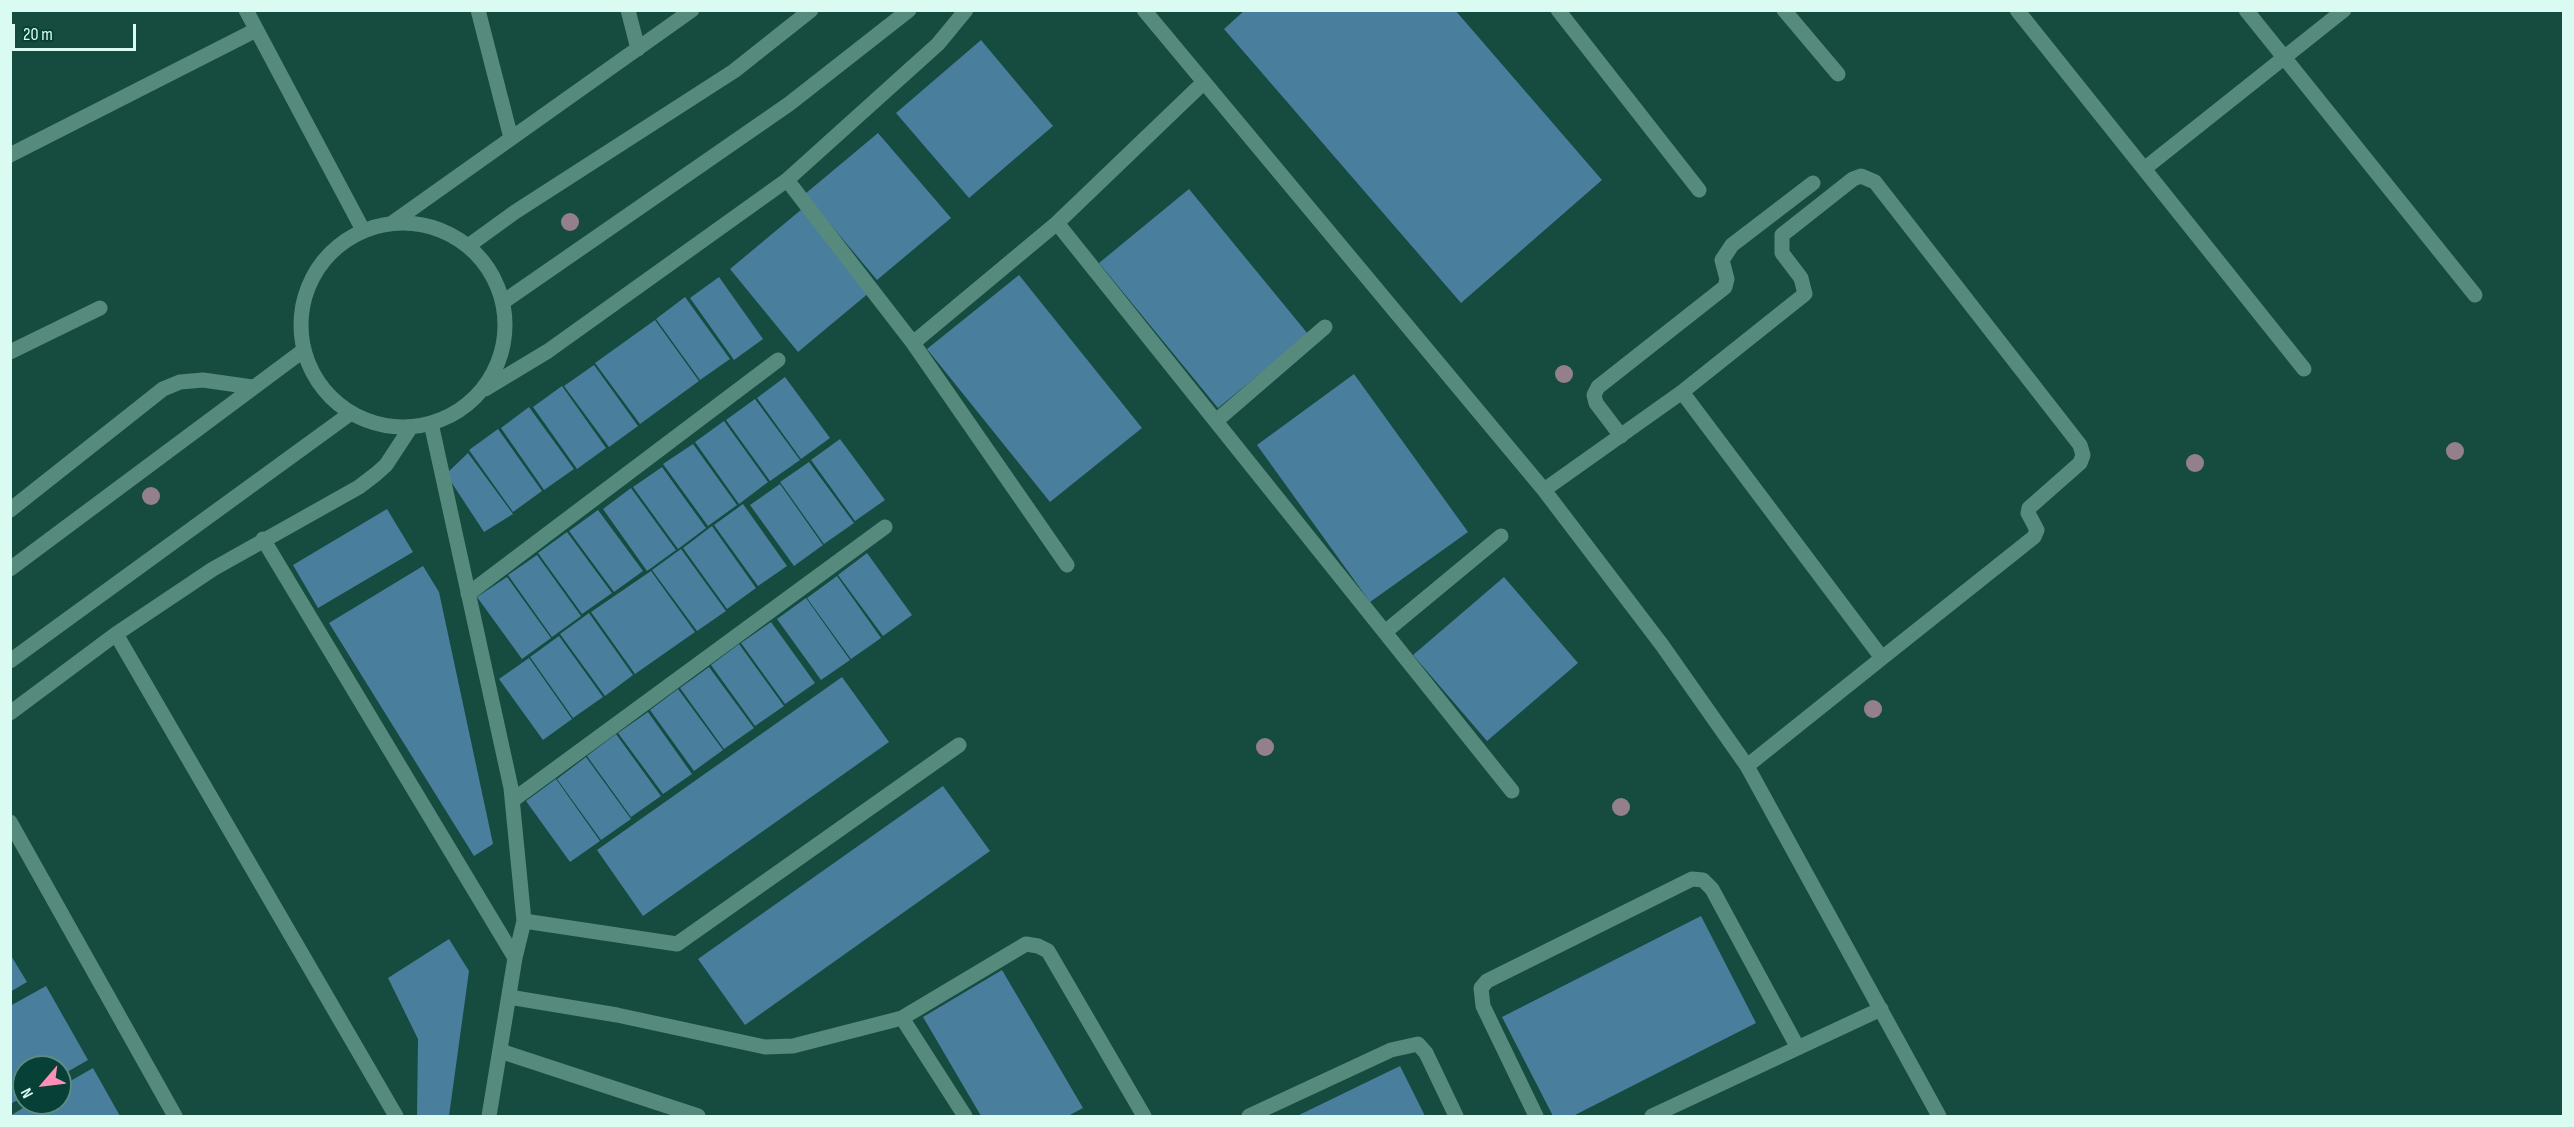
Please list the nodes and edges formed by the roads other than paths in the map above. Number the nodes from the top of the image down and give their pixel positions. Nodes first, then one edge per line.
1 (246, 10) edge
2 (478, 10) edge
3 (628, 10) edge
4 (692, 10) edge
5 (812, 10) edge
6 (909, 10) edge
7 (966, 10) edge
8 (1144, 10) edge
9 (1784, 10) edge
10 (2017, 10) edge
11 (2246, 10) edge
12 (2344, 10) edge
13 (1562, 12) edge
14 (256, 30) junction
15 (638, 49) junction
16 (2285, 58) junction
17 (1838, 74) dead end
18 (1204, 82) junction
19 (510, 138) junction
20 (10, 154) edge
21 (2144, 169) junction
22 (787, 180) junction
23 (1813, 183) dead end
24 (1699, 190) dead end
25 (392, 223) junction
26 (1056, 223) junction
27 (363, 230) junction
28 (468, 246) junction
29 (2475, 296) dead end
30 (503, 302) junction
31 (100, 308) dead end
32 (1325, 327) dead end
33 (913, 343) junction
34 (304, 350) junction
35 (10, 352) edge
36 (778, 360) dead end
37 (2304, 369) dead end
38 (252, 387) junction
39 (480, 392) junction
40 (1682, 392) junction
41 (351, 413) junction
42 (1216, 421) junction
43 (431, 423) junction
44 (411, 427) junction
45 (1621, 435) junction
46 (1544, 490) junction
47 (10, 510) edge
48 (885, 527) dead end
49 (1501, 536) dead end
50 (263, 539) junction
51 (1067, 565) dead end
52 (10, 569) edge
53 (468, 594) junction
54 (1385, 633) junction
55 (116, 634) junction
56 (1882, 658) junction
57 (10, 661) edge
58 (10, 713) edge
59 (959, 745) dead end
60 (1747, 766) junction
61 (1512, 791) dead end
62 (513, 800) junction
63 (10, 822) edge
64 (524, 921) junction
65 (515, 958) junction
66 (509, 997) junction
67 (1881, 1009) junction
68 (902, 1018) junction
69 (1798, 1048) junction
70 (500, 1051) junction
71 (176, 1116) edge
72 (396, 1116) edge
73 (489, 1116) edge
74 (698, 1116) edge
75 (965, 1116) edge
76 (1144, 1116) edge
77 (1249, 1116) edge
78 (1456, 1116) edge
79 (1536, 1116) edge
80 (1652, 1116) edge
81 (1939, 1116) edge

1 - 14 street
2 - 19 street
3 - 15 street
4 - 15 street
5 - 28 street
6 - 30 street
7 - 22 street
8 - 18 street
9 - 17 street
10 - 21 street
11 - 16 street
12 - 16 street
13 - 24 street
14 - 20 street
14 - 27 street
15 - 19 street
16 - 21 street
16 - 29 street
18 - 26 street
18 - 46 street
19 - 25 street
21 - 37 street
22 - 33 street
22 - 39 street
23 - 45 street
25 - 27 street
25 - 28 street
26 - 33 street
26 - 42 street
27 - 34 street
28 - 30 street
30 - 39 street
31 - 35 street
32 - 42 street
33 - 51 street
34 - 38 street
34 - 41 street
36 - 53 street
38 - 47 street
38 - 52 street
39 - 43 street
40 - 45 street
40 - 56 street
40 - 56 street
41 - 44 street
41 - 57 street
42 - 54 street
43 - 44 street
43 - 53 street
44 - 50 street
45 - 46 street
46 - 60 street
48 - 62 street
49 - 54 street
50 - 55 street
50 - 65 street
53 - 62 street
54 - 61 street
55 - 58 street
55 - 72 street
56 - 60 street
59 - 64 street
60 - 67 street
62 - 64 street
63 - 71 street
64 - 65 street
65 - 66 street
66 - 68 street
66 - 70 street
67 - 69 street
67 - 81 street
68 - 75 street
68 - 76 street
69 - 79 street
69 - 80 street
70 - 73 street
70 - 74 street
77 - 78 street

